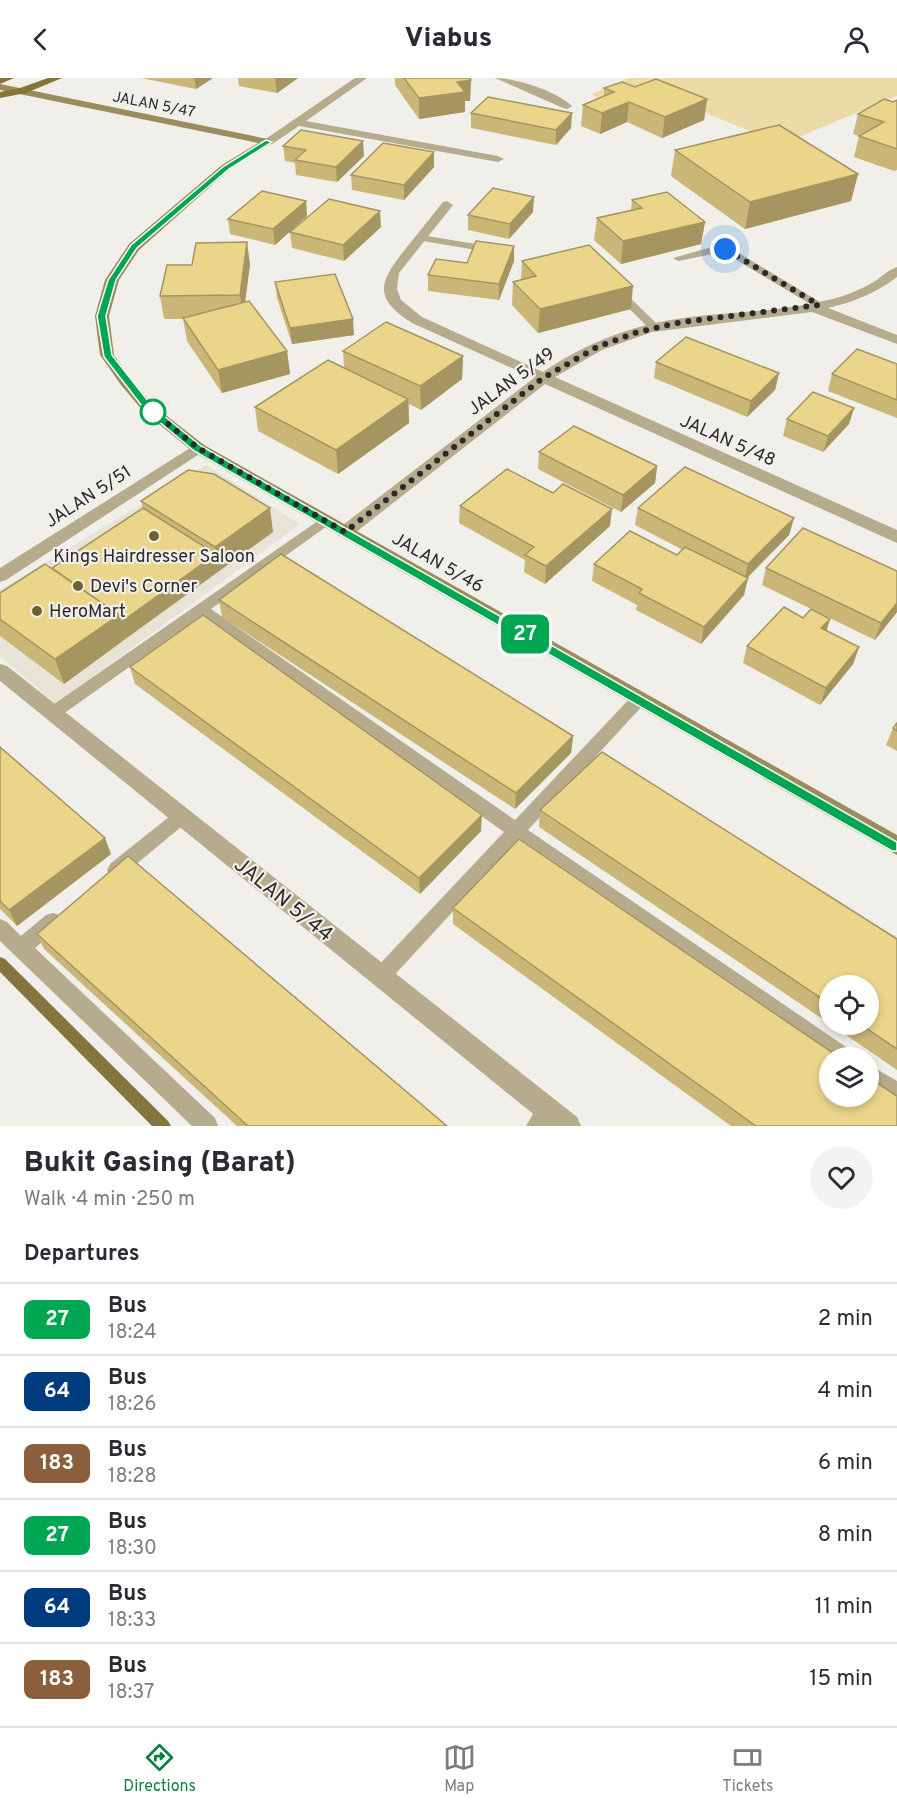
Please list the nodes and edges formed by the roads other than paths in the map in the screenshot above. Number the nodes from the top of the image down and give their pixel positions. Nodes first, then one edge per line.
1 (9, 78) edge
2 (21, 78) edge
3 (31, 78) edge
4 (362, 78) edge
5 (500, 78) edge
6 (52, 80) edge
7 (0, 81) edge
8 (0, 88) edge
9 (22, 91) junction
10 (0, 96) edge
11 (567, 106) dead end
12 (295, 122) junction
13 (268, 142) junction
14 (498, 159) dead end
15 (226, 167) junction
16 (447, 205) dead end
17 (421, 238) junction
18 (509, 252) edge
19 (678, 258) dead end
20 (897, 271) edge
21 (606, 280) edge
22 (815, 306) junction
23 (656, 328) junction
24 (897, 340) edge
25 (543, 378) junction
26 (198, 448) junction
27 (325, 521) junction
28 (345, 532) junction
29 (897, 537) edge
30 (0, 576) edge
31 (201, 609) junction
32 (0, 671) edge
33 (639, 699) junction
34 (53, 713) junction
35 (181, 817) junction
36 (516, 831) junction
37 (897, 846) edge
38 (98, 885) edge
39 (70, 907) edge
40 (0, 928) edge
41 (21, 948) junction
42 (381, 976) junction
43 (829, 1047) edge
44 (879, 1081) edge
45 (897, 1093) edge
46 (542, 1118) edge
47 (207, 1126) edge
48 (568, 1126) edge

1 - 7 main road
2 - 6 main road
3 - 8 main road
4 - 12 street
5 - 11 street
6 - 9 main road
8 - 9 street, JALAN 5/47
9 - 10 main road
9 - 13 street, JALAN 5/47
10 - 15 street, JALAN 5/47
12 - 13 street
12 - 14 street
13 - 15 street, JALAN 5/46
15 - 26 street, JALAN 5/46
16 - 17 street
17 - 18 lane
17 - 25 street, JALAN 5/48
19 - 22 lane
20 - 22 street, JALAN 5/49
21 - 23 lane
22 - 23 street, JALAN 5/49
22 - 24 street
23 - 25 street, JALAN 5/49
25 - 28 street, JALAN 5/49
25 - 29 street, JALAN 5/48
26 - 27 street, JALAN 5/46
26 - 30 street, JALAN 5/51
27 - 28 street, JALAN 5/46
27 - 31 lane
28 - 33 street, JALAN 5/46
31 - 34 lane
31 - 36 lane
32 - 34 street, JALAN 5/44
33 - 36 lane
33 - 37 street, JALAN 5/46
34 - 35 street, JALAN 5/44
35 - 38 lane
35 - 42 street, JALAN 5/44
36 - 42 lane
36 - 43 lane
39 - 41 lane
40 - 41 lane
41 - 47 lane
42 - 46 street, JALAN 5/44
44 - 45 lane
46 - 48 street, JALAN 5/44

